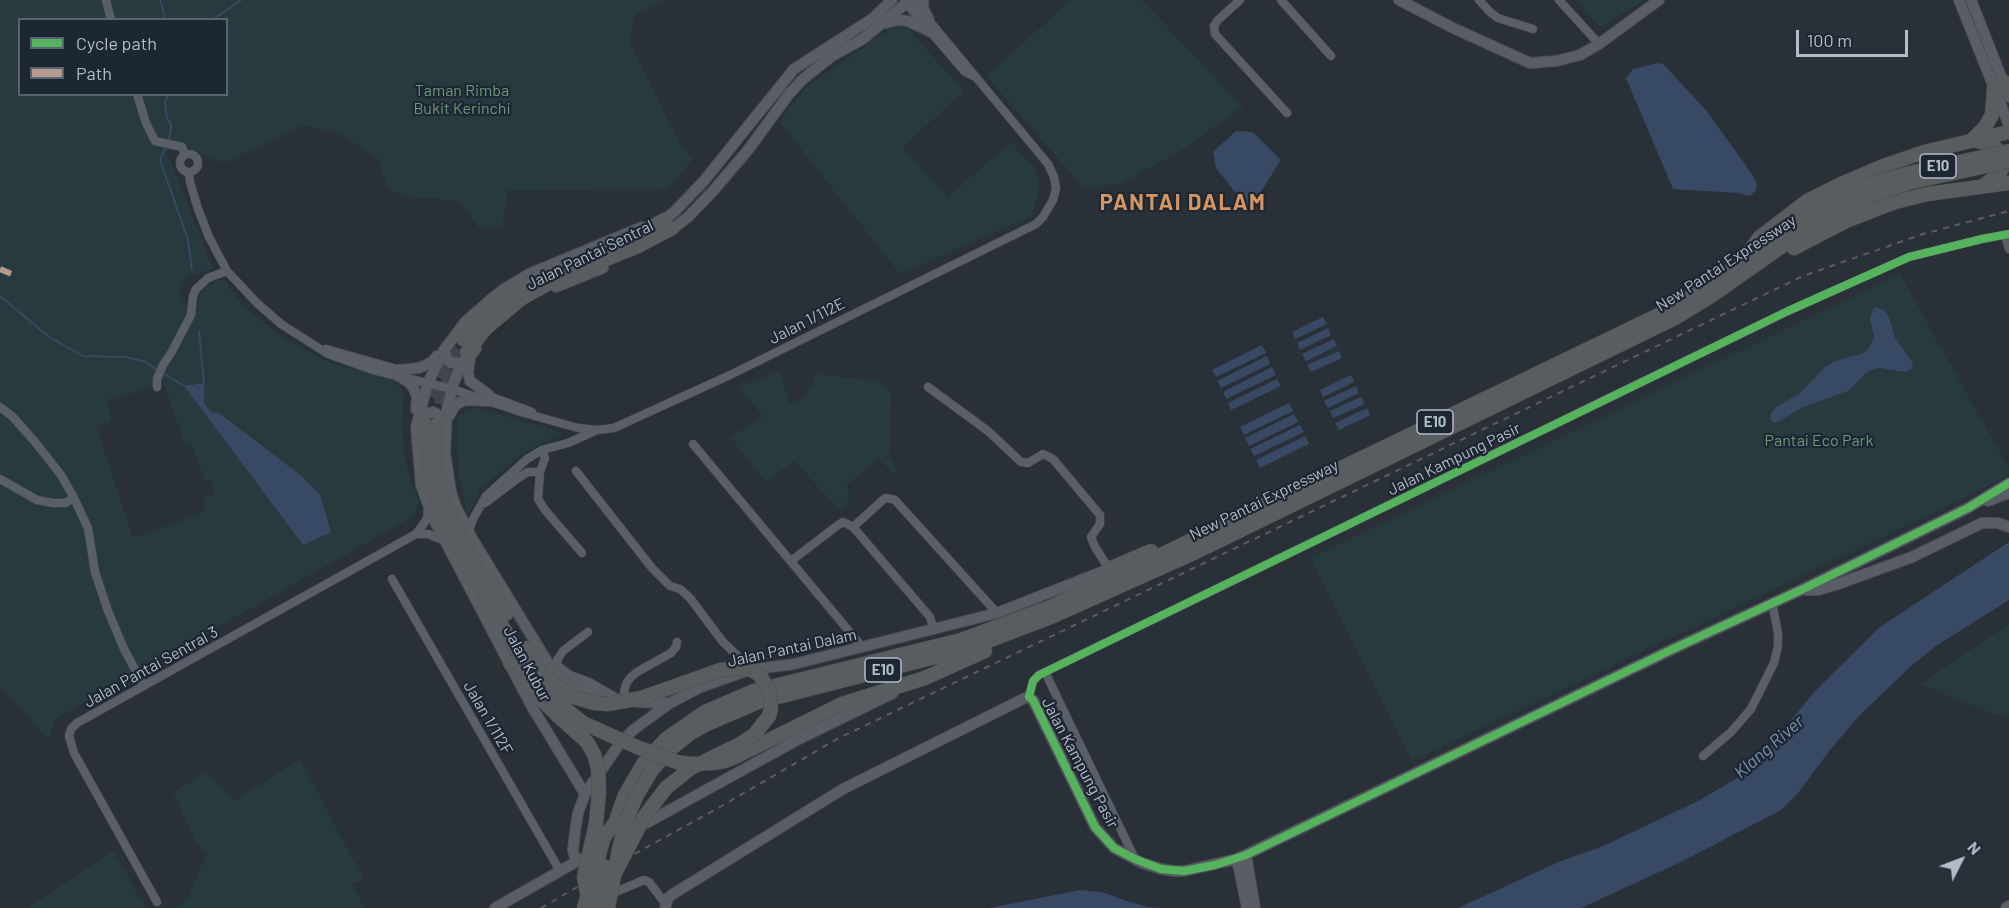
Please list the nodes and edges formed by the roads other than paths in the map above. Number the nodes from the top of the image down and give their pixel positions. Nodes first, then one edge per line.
1 (106, 0) edge
2 (892, 0) edge
3 (923, 0) edge
4 (1240, 0) edge
5 (1281, 0) edge
6 (1399, 0) edge
7 (1479, 0) edge
8 (1559, 0) edge
9 (1659, 0) edge
10 (1959, 0) edge
11 (1971, 0) edge
12 (908, 1) edge
13 (110, 18) edge
14 (929, 20) junction
15 (880, 26) junction
16 (1533, 29) dead end
17 (931, 32) junction
18 (1599, 44) junction
19 (1331, 56) dead end
20 (794, 69) junction
21 (974, 77) junction
22 (803, 79) junction
23 (2002, 86) edge
24 (138, 96) edge
25 (2009, 98) edge
26 (1287, 113) dead end
27 (2009, 125) edge
28 (2009, 132) edge
29 (1972, 140) junction
30 (736, 141) junction
31 (748, 150) junction
32 (2009, 151) edge
33 (185, 155) junction
34 (2009, 161) edge
35 (189, 172) junction
36 (2009, 183) edge
37 (1980, 187) junction
38 (1869, 191) junction
39 (668, 224) junction
40 (2007, 234) edge
41 (2009, 249) edge
42 (1743, 268) junction
43 (227, 270) junction
44 (444, 350) junction
45 (466, 350) junction
46 (398, 372) junction
47 (429, 381) junction
48 (157, 387) dead end
49 (452, 387) junction
50 (928, 387) dead end
51 (488, 398) junction
52 (0, 407) edge
53 (431, 425) junction
54 (597, 430) junction
55 (693, 444) dead end
56 (542, 450) junction
57 (576, 471) dead end
58 (540, 472) junction
59 (0, 479) edge
60 (2009, 483) edge
61 (2009, 493) edge
62 (74, 498) junction
63 (428, 505) junction
64 (478, 507) junction
65 (1968, 508) junction
66 (853, 527) junction
67 (2009, 527) edge
68 (1218, 528) junction
69 (416, 534) junction
70 (471, 537) junction
71 (445, 543) junction
72 (582, 553) dead end
73 (791, 561) junction
74 (1109, 569) junction
75 (392, 579) dead end
76 (1801, 590) junction
77 (1772, 602) junction
78 (997, 613) junction
79 (503, 618) junction
80 (934, 630) junction
81 (588, 632) dead end
82 (1006, 635) junction
83 (676, 642) dead end
84 (863, 648) junction
85 (510, 663) junction
86 (749, 670) junction
87 (1045, 672) junction
88 (925, 678) junction
89 (144, 686) junction
90 (1029, 697) junction
91 (625, 701) junction
92 (670, 704) junction
93 (644, 722) junction
94 (1703, 756) dead end
95 (648, 767) junction
96 (585, 794) junction
97 (615, 823) junction
98 (1242, 857) junction
99 (1135, 859) junction
100 (576, 862) junction
101 (560, 871) junction
102 (612, 879) junction
103 (1246, 885) junction
104 (587, 894) junction
105 (157, 902) dead end
106 (665, 905) edge
107 (495, 908) edge
108 (579, 908) edge
109 (584, 908) edge
110 (596, 908) edge
111 (608, 908) edge
112 (1246, 908) edge
113 (1255, 908) edge

1 - 13 street
2 - 20 main road, Jalan Pantai Sentral
3 - 14 main road
4 - 26 street
5 - 19 street
6 - 18 main road
7 - 16 street
8 - 18 street
9 - 18 main road
10 - 23 main road
11 - 23 main road
12 - 14 street
12 - 15 main road, Jalan Pantai Sentral
12 - 17 street
14 - 21 street
15 - 17 main road
15 - 22 main road, Jalan Pantai Sentral
17 - 21 street
20 - 22 main road
20 - 30 main road, Jalan Pantai Sentral
21 - 54 street, Jalan 1/112E
22 - 31 main road, Jalan Pantai Sentral
23 - 25 main road
23 - 27 main road
23 - 29 highway
24 - 33 street
28 - 29 highway
29 - 37 highway
29 - 42 highway
30 - 31 main road
30 - 39 main road, Jalan Pantai Sentral
31 - 39 main road, Jalan Pantai Sentral
32 - 38 highway, New Pantai Expressway / E10, bridge
33 - 35 street
33 - 35 street
34 - 38 highway, New Pantai Expressway / E10, bridge
35 - 43 street, Jalan 1/112E
36 - 37 highway
37 - 42 highway
38 - 42 highway, New Pantai Expressway / E10
39 - 44 main road, Jalan Pantai Sentral
39 - 45 highway
40 - 41 street
40 - 87 street, Jalan Kampung Pasir
42 - 68 highway, New Pantai Expressway / E10
42 - 82 highway, New Pantai Expressway / E10
43 - 46 street, Jalan 1/112E
43 - 48 street
44 - 45 main road
44 - 46 main road
44 - 47 main road, Jalan Pantai Sentral
45 - 49 main road, Jalan Pantai Sentral
45 - 51 main road
46 - 47 street, Jalan 1/112E
46 - 53 main road
47 - 49 street, Jalan 1/112E
47 - 53 main road, Jalan Pantai Sentral
49 - 51 street, Jalan 1/112E
49 - 53 main road, Jalan Pantai Sentral
50 - 74 street
51 - 53 main road
51 - 54 street, Jalan 1/112E
52 - 62 street
53 - 63 main road, Jalan Pantai Sentral
53 - 70 main road, Jalan Pantai Sentral
53 - 79 highway
54 - 56 street
55 - 73 street
56 - 58 street
56 - 64 street
57 - 86 street
58 - 64 street
58 - 72 street
59 - 62 street
60 - 65 main road
61 - 65 main road
62 - 89 street
63 - 69 street
63 - 71 main road, Jalan Pantai Sentral
64 - 70 street
65 - 76 main road, Jalan Kampung Pasir
66 - 73 street
66 - 78 street
66 - 80 street
67 - 76 main road
68 - 74 highway
68 - 95 highway, New Pantai Expressway / E10
69 - 71 street
69 - 89 street, Jalan Pantai Sentral 3
70 - 79 highway
70 - 91 main road, Jalan Pantai Sentral
71 - 79 highway
71 - 85 main road, Jalan Kubur
73 - 84 street
74 - 78 main road, Jalan Pantai Dalam
75 - 101 street, Jalan 1/112F
76 - 77 main road, Jalan Kampung Pasir
77 - 94 street
77 - 98 main road, Jalan Kampung Pasir
78 - 80 main road, Jalan Pantai Dalam
79 - 88 highway, bridge
79 - 102 highway, bridge
80 - 84 main road, Jalan Pantai Dalam
81 - 91 street
82 - 88 highway
82 - 95 highway, New Pantai Expressway / E10
83 - 91 street
84 - 86 main road, Jalan Pantai Dalam
85 - 96 main road, Jalan Kubur
85 - 104 highway, bridge
86 - 92 main road, Jalan Pantai Dalam
87 - 90 street, Jalan Kampung Pasir
87 - 99 street
88 - 100 main road
89 - 105 street, Jalan Pantai Sentral 3
90 - 99 main road, Jalan Kampung Pasir
90 - 106 main road, Jalan Kampung Pasir
91 - 92 main road, Jalan Pantai Sentral
91 - 93 main road
92 - 93 main road, Jalan Pantai Dalam
93 - 96 main road, Jalan Pantai Dalam
95 - 97 highway, New Pantai Expressway / E10
95 - 102 highway, New Pantai Expressway / E10, bridge
96 - 100 main road, Jalan Pantai Dalam
97 - 104 highway, New Pantai Expressway / E10, bridge
97 - 110 highway, New Pantai Expressway / E10, bridge
98 - 99 main road, Jalan Kampung Pasir
98 - 103 main road
100 - 101 main road
101 - 107 main road
102 - 111 highway, New Pantai Expressway / E10, bridge
103 - 112 main road
103 - 113 main road
104 - 109 highway, New Pantai Expressway / E10, bridge
106 - 108 street

